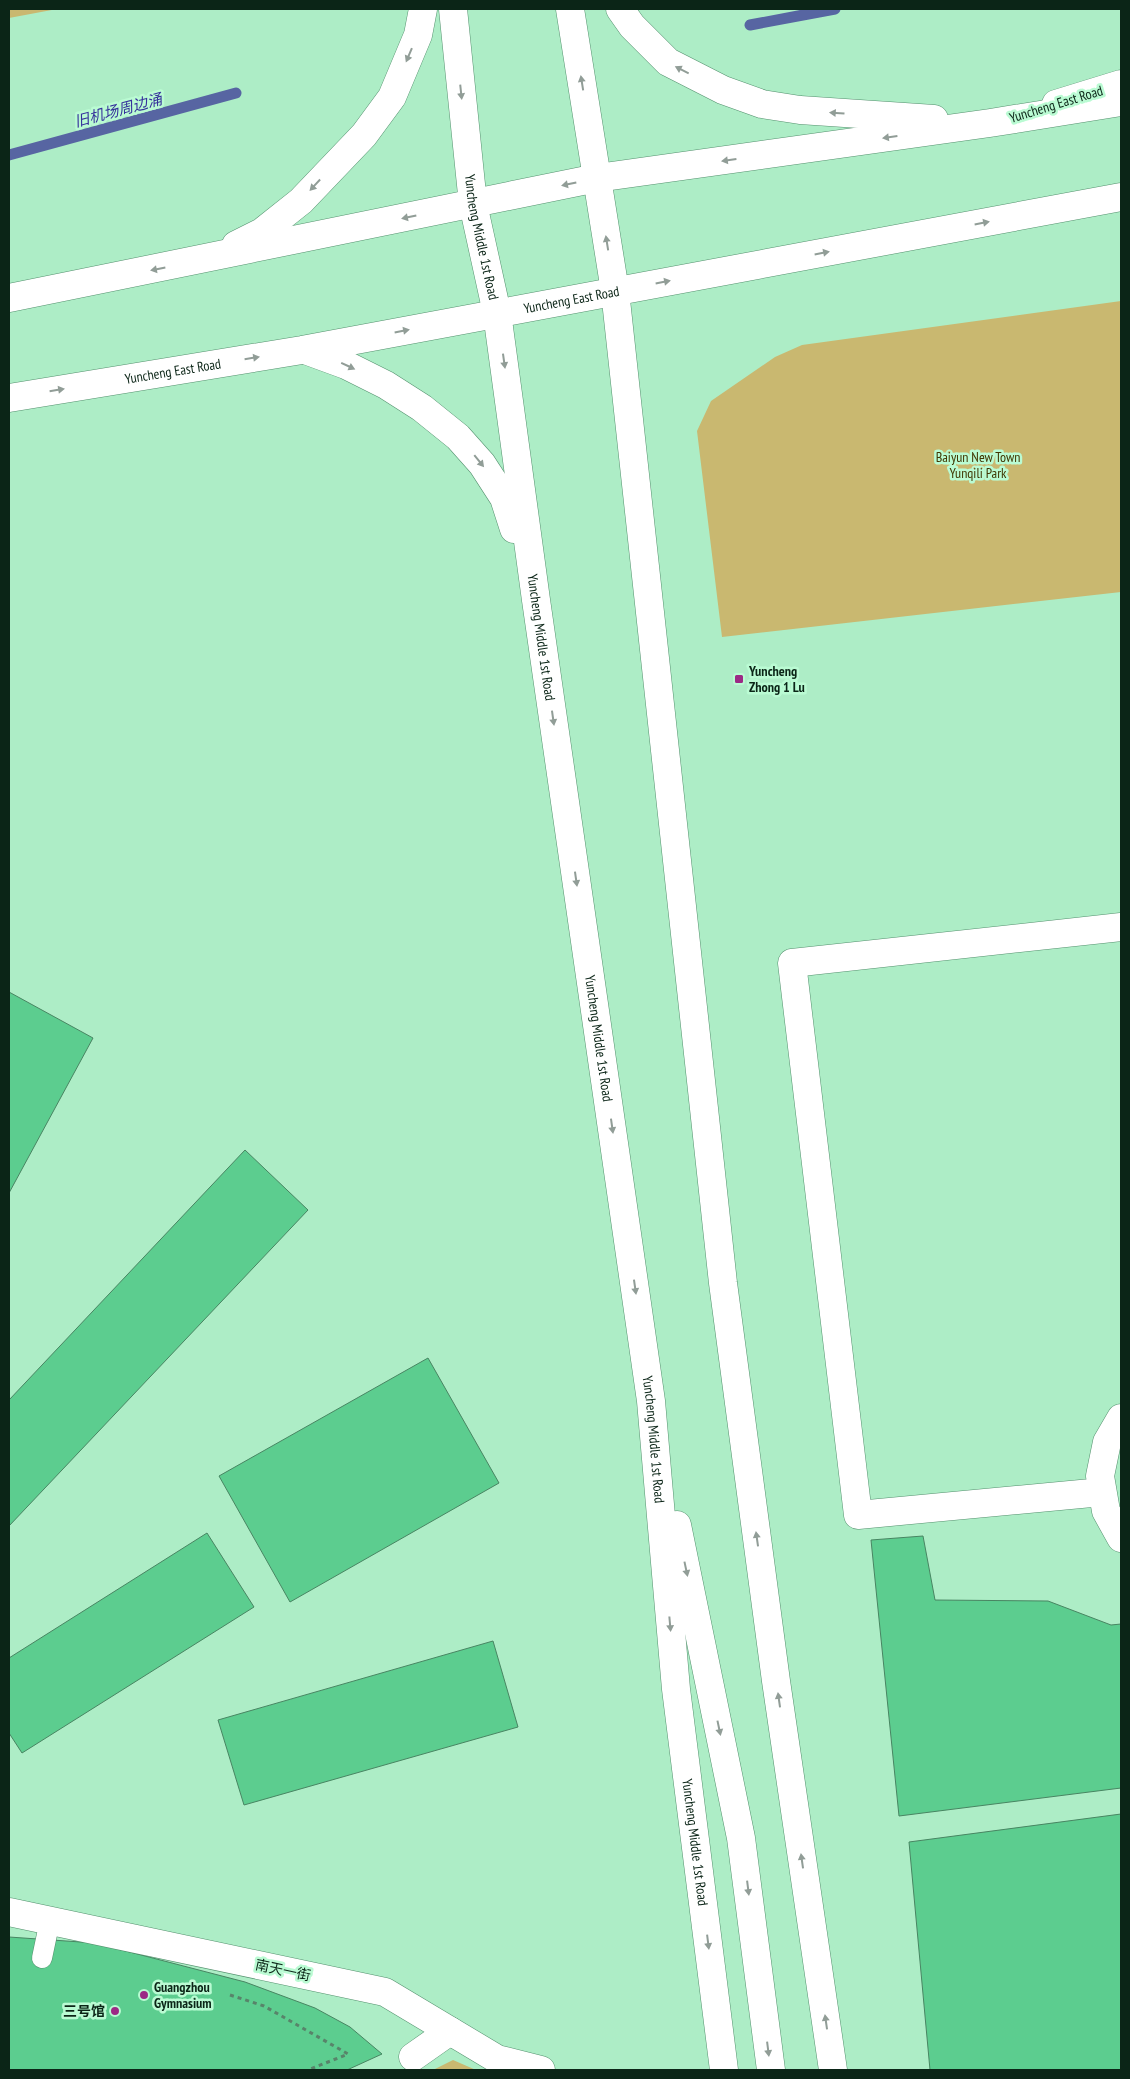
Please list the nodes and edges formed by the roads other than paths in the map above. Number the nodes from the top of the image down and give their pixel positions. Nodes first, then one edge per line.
1 (423, 9) edge
2 (452, 9) edge
3 (570, 9) edge
4 (620, 9) edge
5 (1121, 84) edge
6 (1121, 102) edge
7 (990, 123) junction
8 (597, 178) junction
9 (1121, 197) edge
10 (473, 204) junction
11 (1121, 209) edge
12 (1015, 217) junction
13 (206, 259) junction
14 (615, 291) junction
15 (9, 298) edge
16 (497, 313) junction
17 (302, 350) junction
18 (9, 398) edge
19 (536, 600) junction
20 (1121, 927) edge
21 (651, 1401) junction
22 (1121, 1418) edge
23 (1102, 1492) junction
24 (1121, 1538) edge
25 (9, 1912) edge
26 (50, 1920) junction
27 (42, 1958) dead end
28 (450, 2031) junction
29 (413, 2057) dead end
30 (540, 2070) edge
31 (724, 2070) edge
32 (771, 2070) edge
33 (833, 2070) edge

1 -> 13 main road
2 -> 10 main road, Yuncheng Middle 1st Road
8 -> 3 main road
7 -> 4 main road
5 - 7 main road, Yuncheng East Road
6 - 7 main road, Yuncheng East Road
7 -> 8 main road, Yuncheng East Road
8 -> 10 main road, Yuncheng East Road
14 -> 8 main road
9 - 12 main road, Yuncheng East Road
10 -> 13 main road, Yuncheng East Road
10 - 16 main road, Yuncheng Middle 1st Road
11 - 12 main road, Yuncheng East Road
14 -> 12 main road, Yuncheng East Road
13 -> 15 main road, Yuncheng East Road
14 - 16 main road, Yuncheng East Road
33 -> 14 main road
17 -> 16 main road, Yuncheng East Road
16 -> 19 main road, Yuncheng Middle 1st Road
18 -> 17 main road, Yuncheng East Road
17 -> 19 main road
19 -> 21 main road, Yuncheng Middle 1st Road
20 - 23 main road
21 -> 31 main road, Yuncheng Middle 1st Road
21 -> 32 main road
22 - 23 main road
23 - 24 main road
25 - 26 main road, 南天一街
26 - 27 lane
26 - 28 main road, 南天一街
28 - 29 main road
28 - 30 main road, 南天一街

